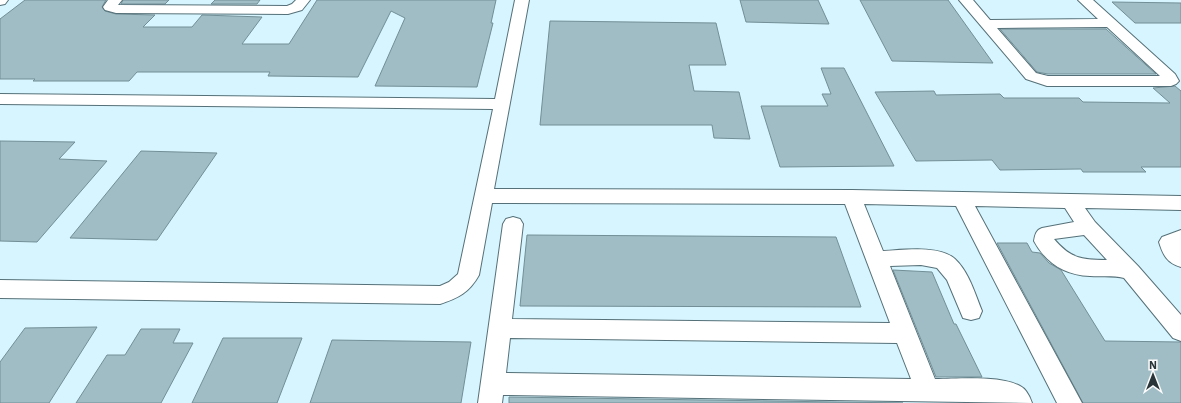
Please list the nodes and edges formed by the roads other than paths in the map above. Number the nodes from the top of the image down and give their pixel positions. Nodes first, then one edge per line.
1 (115, 0) edge
2 (303, 0) edge
3 (522, 0) edge
4 (966, 0) edge
5 (1085, 0) edge
6 (1111, 23) junction
7 (985, 24) junction
8 (0, 99) edge
9 (501, 104) junction
10 (484, 196) junction
11 (852, 197) junction
12 (962, 199) junction
13 (1070, 201) junction
14 (1181, 203) edge
15 (513, 224) dead end
16 (1088, 227) junction
17 (1181, 238) edge
18 (876, 259) junction
19 (1181, 259) edge
20 (1131, 272) junction
21 (0, 289) edge
22 (971, 311) dead end
23 (500, 328) junction
24 (1181, 331) edge
25 (904, 333) junction
26 (927, 389) junction
27 (491, 393) edge
28 (1020, 403) edge
29 (1070, 403) edge

1 - 2 lane
3 - 9 lane
4 - 7 lane
5 - 6 lane
6 - 7 lane
6 - 7 lane
8 - 9 lane
9 - 10 lane
10 - 11 lane
10 - 21 lane
11 - 12 lane
11 - 18 lane
12 - 13 lane
12 - 29 lane
13 - 14 lane
13 - 16 lane
15 - 23 lane
16 - 20 lane
16 - 20 lane
17 - 19 lane
18 - 22 lane
18 - 25 lane
20 - 24 lane
23 - 25 lane
23 - 27 lane
25 - 26 lane
26 - 27 lane
26 - 28 lane

